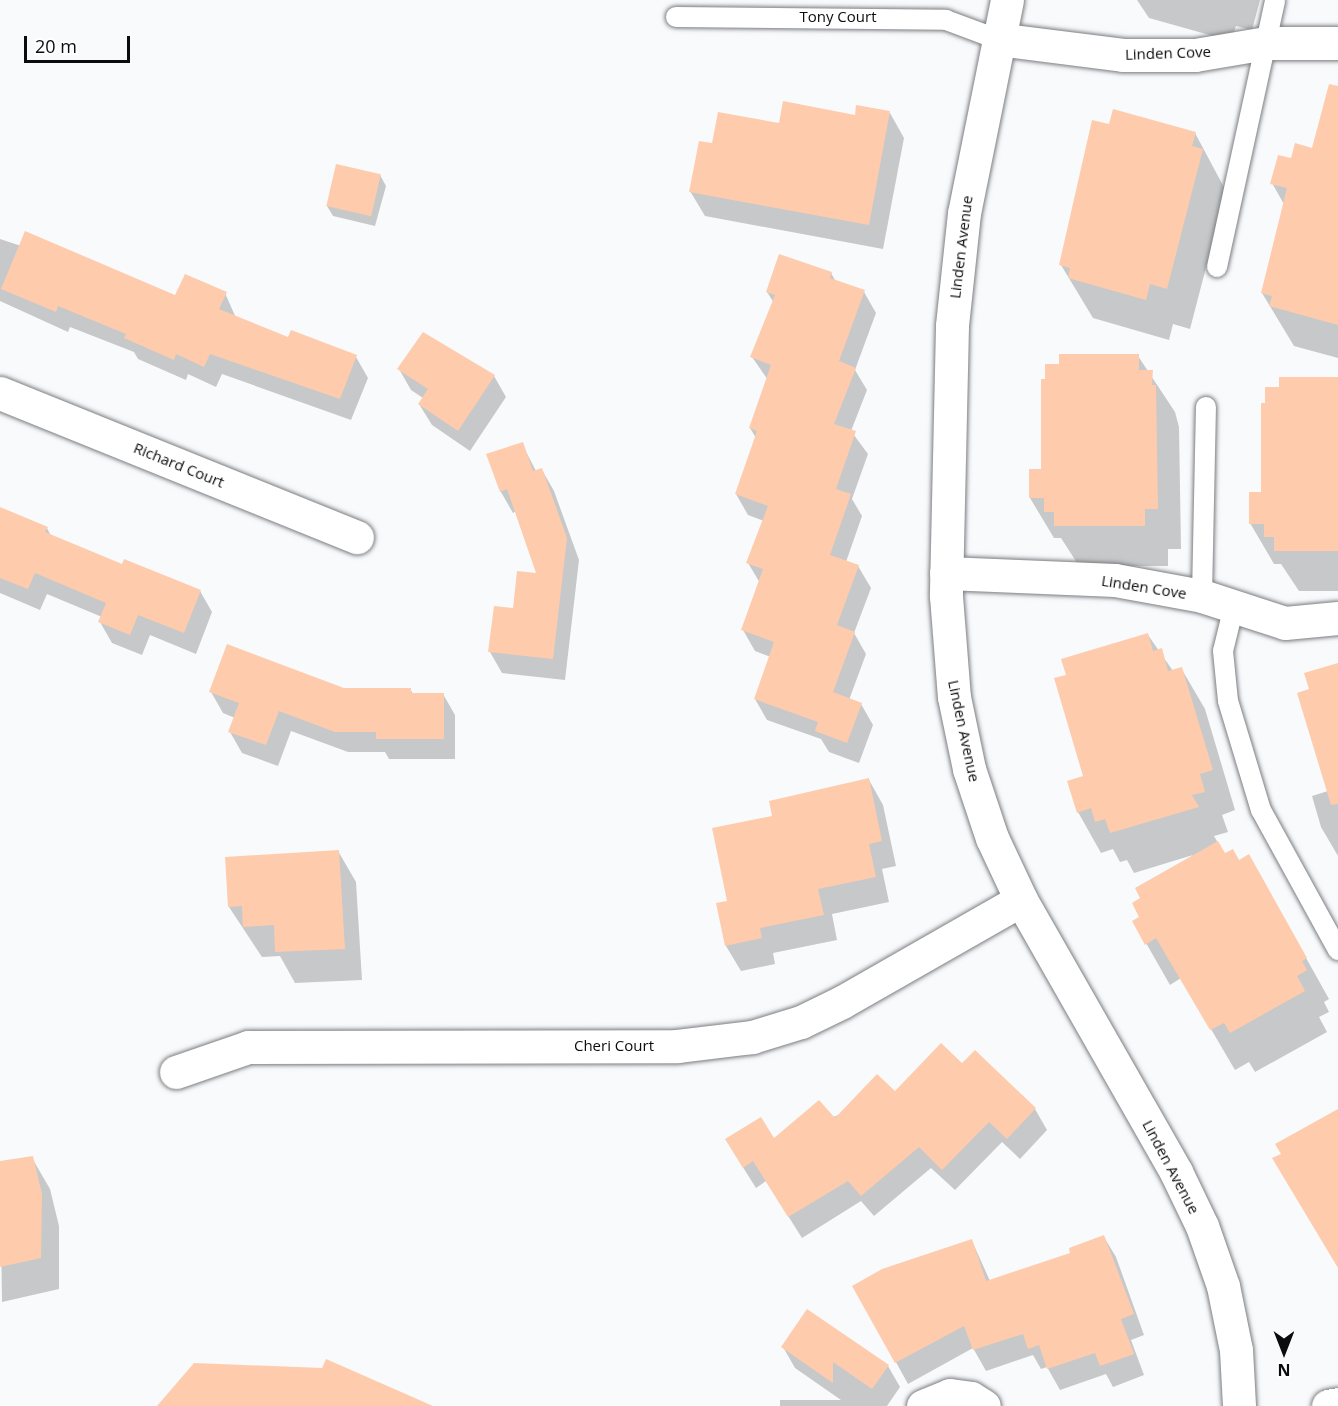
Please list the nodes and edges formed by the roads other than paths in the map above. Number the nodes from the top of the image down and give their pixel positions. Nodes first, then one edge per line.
1 (1007, 0) edge
2 (1275, 0) edge
3 (676, 17) dead end
4 (997, 39) junction
5 (1266, 43) junction
6 (1338, 43) edge
7 (1217, 267) dead end
8 (0, 393) edge
9 (1206, 407) dead end
10 (357, 537) dead end
11 (946, 573) junction
12 (1202, 596) junction
13 (1234, 606) junction
14 (1338, 618) edge
15 (1021, 900) junction
16 (1338, 951) edge
17 (176, 1072) dead end
18 (1338, 1404) edge
19 (923, 1406) edge
20 (984, 1406) edge
21 (1239, 1406) edge
22 (1328, 1406) edge

1 - 4 street, Linden Avenue
2 - 5 lane
3 - 4 lane, Tony Court
4 - 5 street, Linden Cove
4 - 11 street, Linden Avenue
5 - 6 street, Linden Cove
5 - 7 lane
8 - 10 street, Richard Court
9 - 12 lane
11 - 12 street, Linden Cove
11 - 15 street, Linden Avenue
12 - 13 street, Linden Cove
13 - 14 street, Linden Cove
13 - 16 lane
15 - 17 street, Cheri Court
15 - 21 street, Linden Avenue
18 - 22 street
19 - 20 street

